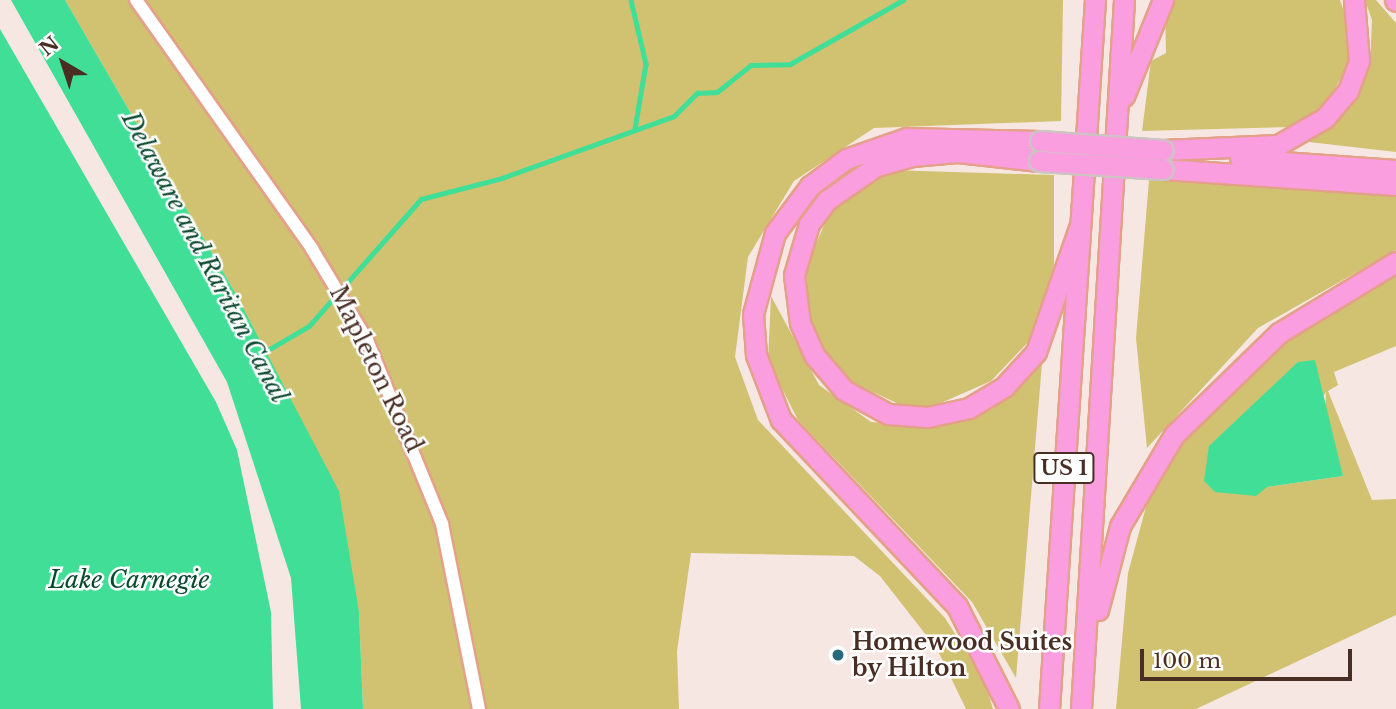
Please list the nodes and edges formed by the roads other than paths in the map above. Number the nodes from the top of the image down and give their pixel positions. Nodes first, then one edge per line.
1 (136, 0) edge
2 (1095, 0) edge
3 (1124, 0) edge
4 (1163, 0) edge
5 (1354, 0) edge
6 (1117, 113) junction
7 (1039, 151) junction
8 (1194, 153) junction
9 (1163, 160) junction
10 (1396, 170) edge
11 (1396, 185) edge
12 (1079, 228) junction
13 (1396, 262) edge
14 (1085, 647) junction
15 (479, 709) edge
16 (1009, 709) edge
17 (1049, 709) edge
18 (1081, 709) edge

1 - 15 street, Mapleton Road
2 - 12 highway, US 1
3 - 6 highway, US 1
4 - 6 highway
5 - 8 highway
6 - 14 highway, US 1
7 - 9 highway, bridge
7 - 12 highway
7 - 16 highway
8 - 9 highway
8 - 10 highway
9 - 11 highway
12 - 17 highway, US 1
13 - 14 highway
14 - 18 highway, US 1

